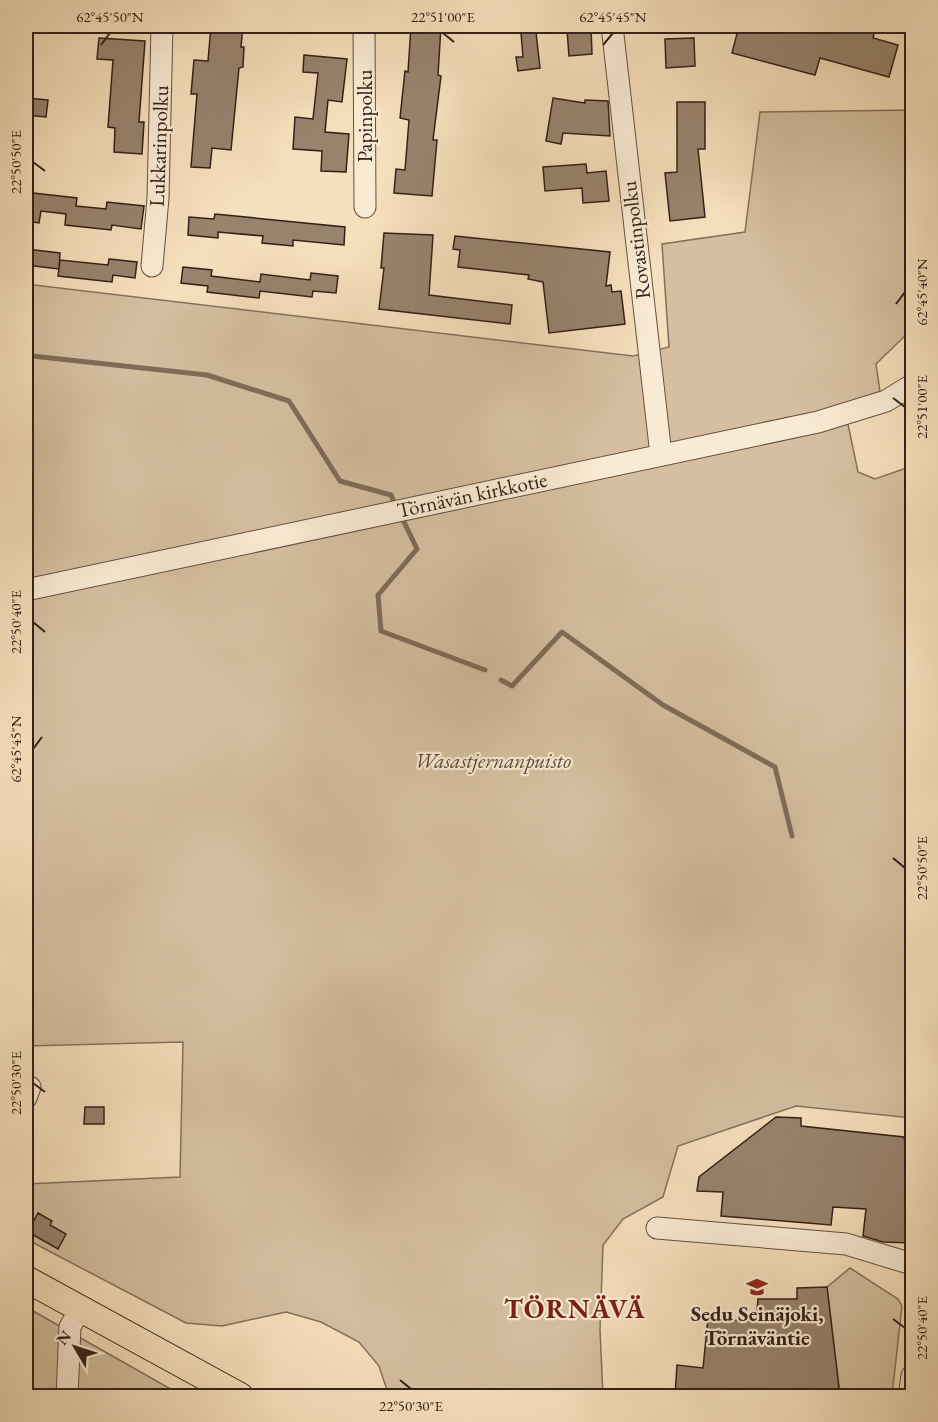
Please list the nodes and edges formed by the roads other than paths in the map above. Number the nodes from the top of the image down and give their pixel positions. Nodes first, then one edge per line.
1 (162, 26) edge
2 (364, 26) edge
3 (612, 26) edge
4 (365, 207) dead end
5 (152, 266) dead end
6 (912, 385) edge
7 (661, 455) junction
8 (26, 590) edge
9 (657, 1228) dead end
10 (912, 1264) edge
11 (26, 1278) edge
12 (80, 1309) junction
13 (912, 1376) edge
14 (67, 1396) edge
15 (240, 1396) edge
16 (909, 1396) edge

1 - 5 street, Lukkarinpolku
2 - 4 street, Papinpolku
3 - 7 street, Rovastinpolku
6 - 7 street, Törnävän kirkkotie
7 - 8 street, Törnävän kirkkotie
9 - 10 street
11 - 12 main road
12 - 14 street
12 - 15 main road
13 - 16 street

